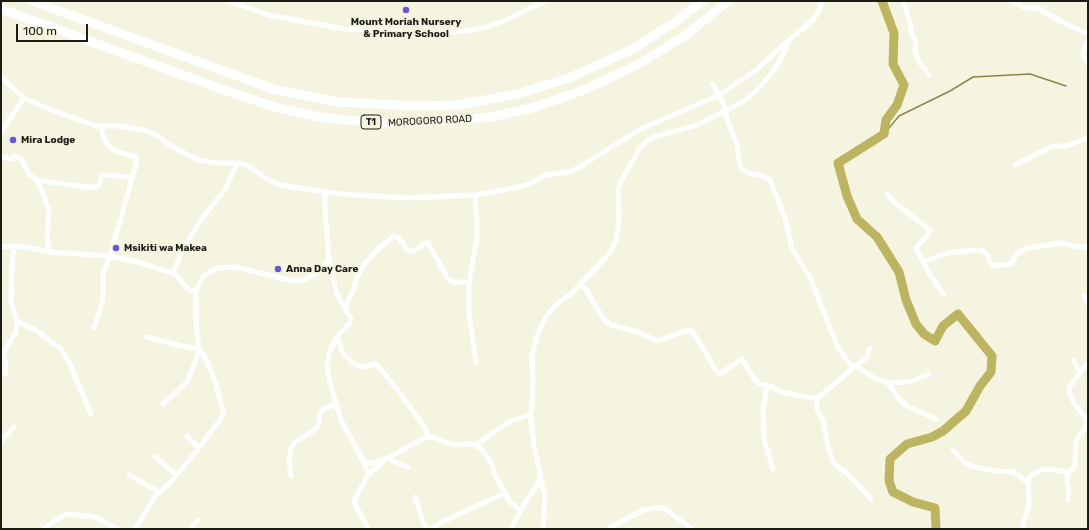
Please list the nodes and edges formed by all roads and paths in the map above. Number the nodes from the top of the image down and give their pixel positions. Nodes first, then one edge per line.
1 (32, 1) edge
2 (230, 1) edge
3 (545, 1) edge
4 (702, 1) edge
5 (728, 1) edge
6 (821, 1) edge
7 (903, 1) edge
8 (1012, 1) edge
9 (1, 9) edge
10 (1088, 34) edge
11 (790, 39) junction
12 (1088, 41) edge
13 (1088, 63) edge
14 (929, 74) dead end
15 (1, 77) edge
16 (713, 84) dead end
17 (719, 95) junction
18 (24, 98) junction
19 (724, 110) junction
20 (101, 127) junction
21 (1, 132) edge
22 (1088, 138) edge
23 (1, 157) edge
24 (237, 163) junction
25 (1015, 165) dead end
26 (131, 177) junction
27 (37, 180) junction
28 (324, 191) junction
29 (886, 194) dead end
30 (476, 196) junction
31 (14, 246) junction
32 (1, 247) edge
33 (1088, 247) edge
34 (49, 252) junction
35 (110, 256) junction
36 (329, 260) junction
37 (924, 261) junction
38 (173, 273) junction
39 (470, 282) junction
40 (580, 284) junction
41 (196, 291) junction
42 (944, 295) dead end
43 (1084, 296) dead end
44 (1088, 303) edge
45 (345, 308) junction
46 (17, 321) junction
47 (94, 328) dead end
48 (147, 337) dead end
49 (337, 338) junction
50 (870, 348) dead end
51 (198, 349) junction
52 (1072, 360) dead end
53 (476, 362) dead end
54 (1088, 364) edge
55 (855, 367) junction
56 (1080, 373) junction
57 (5, 374) dead end
58 (929, 374) dead end
59 (888, 383) junction
60 (767, 386) junction
61 (817, 399) junction
62 (162, 404) dead end
63 (336, 404) junction
64 (91, 414) dead end
65 (531, 414) junction
66 (936, 419) dead end
67 (1087, 425) edge
68 (14, 427) dead end
69 (187, 436) dead end
70 (428, 437) junction
71 (1, 441) edge
72 (475, 445) junction
73 (199, 448) junction
74 (953, 450) dead end
75 (155, 457) dead end
76 (387, 458) junction
77 (364, 463) junction
78 (408, 467) dead end
79 (773, 469) dead end
80 (1068, 472) junction
81 (176, 474) junction
82 (129, 475) dead end
83 (368, 475) junction
84 (291, 476) dead end
85 (540, 478) junction
86 (1027, 482) junction
87 (160, 492) junction
88 (505, 493) junction
89 (415, 497) dead end
90 (871, 499) dead end
91 (1068, 500) dead end
92 (520, 510) junction
93 (198, 520) dead end
94 (43, 529) edge
95 (118, 529) edge
96 (135, 529) edge
97 (190, 529) edge
98 (368, 529) edge
99 (427, 529) edge
100 (431, 529) edge
101 (511, 529) edge
102 (543, 529) edge
103 (608, 529) edge
104 (692, 529) edge
105 (1022, 529) edge

1 - 4 highway, MOROGORO ROAD / T1
2 - 3 street
5 - 9 highway, MOROGORO ROAD / T1
6 - 11 street
7 - 14 street
8 - 10 street
11 - 17 street
11 - 19 street
12 - 13 street
15 - 18 street
16 - 17 street
17 - 19 street
17 - 30 street
18 - 20 street
18 - 21 street
19 - 40 street
19 - 55 street
20 - 24 street
20 - 26 street
22 - 25 street
23 - 27 street
24 - 28 street
24 - 38 street
26 - 27 street
26 - 35 street
27 - 34 street
28 - 30 street
28 - 36 street
29 - 37 street
30 - 39 street
31 - 32 street
31 - 34 street
31 - 46 street
33 - 37 street
34 - 35 street
35 - 38 street
35 - 47 street
36 - 41 street
36 - 45 street
37 - 42 street
38 - 41 street
39 - 45 street
39 - 53 street
40 - 60 street
40 - 65 street
41 - 51 street
43 - 44 street
45 - 49 street
46 - 57 street
46 - 64 street
48 - 51 street
49 - 63 street
49 - 70 street
50 - 55 street
51 - 62 street
51 - 73 street
52 - 56 street
54 - 56 street
55 - 59 street
55 - 61 street
56 - 67 street
58 - 59 street
59 - 66 street
60 - 61 street
60 - 79 street
61 - 90 street
63 - 77 street
63 - 84 street
65 - 72 street
65 - 85 street
67 - 80 street
68 - 71 street
69 - 73 street
70 - 72 street
70 - 76 street
72 - 88 street
73 - 81 street
74 - 86 street
75 - 81 street
76 - 77 street
76 - 78 street
76 - 83 street
77 - 83 street
80 - 86 street
80 - 91 street
81 - 87 street
82 - 87 street
83 - 98 street
85 - 92 street
85 - 102 street
86 - 105 street
87 - 96 street
88 - 92 street
88 - 100 street
89 - 99 street
92 - 101 street
93 - 97 street
94 - 95 street
103 - 104 street

